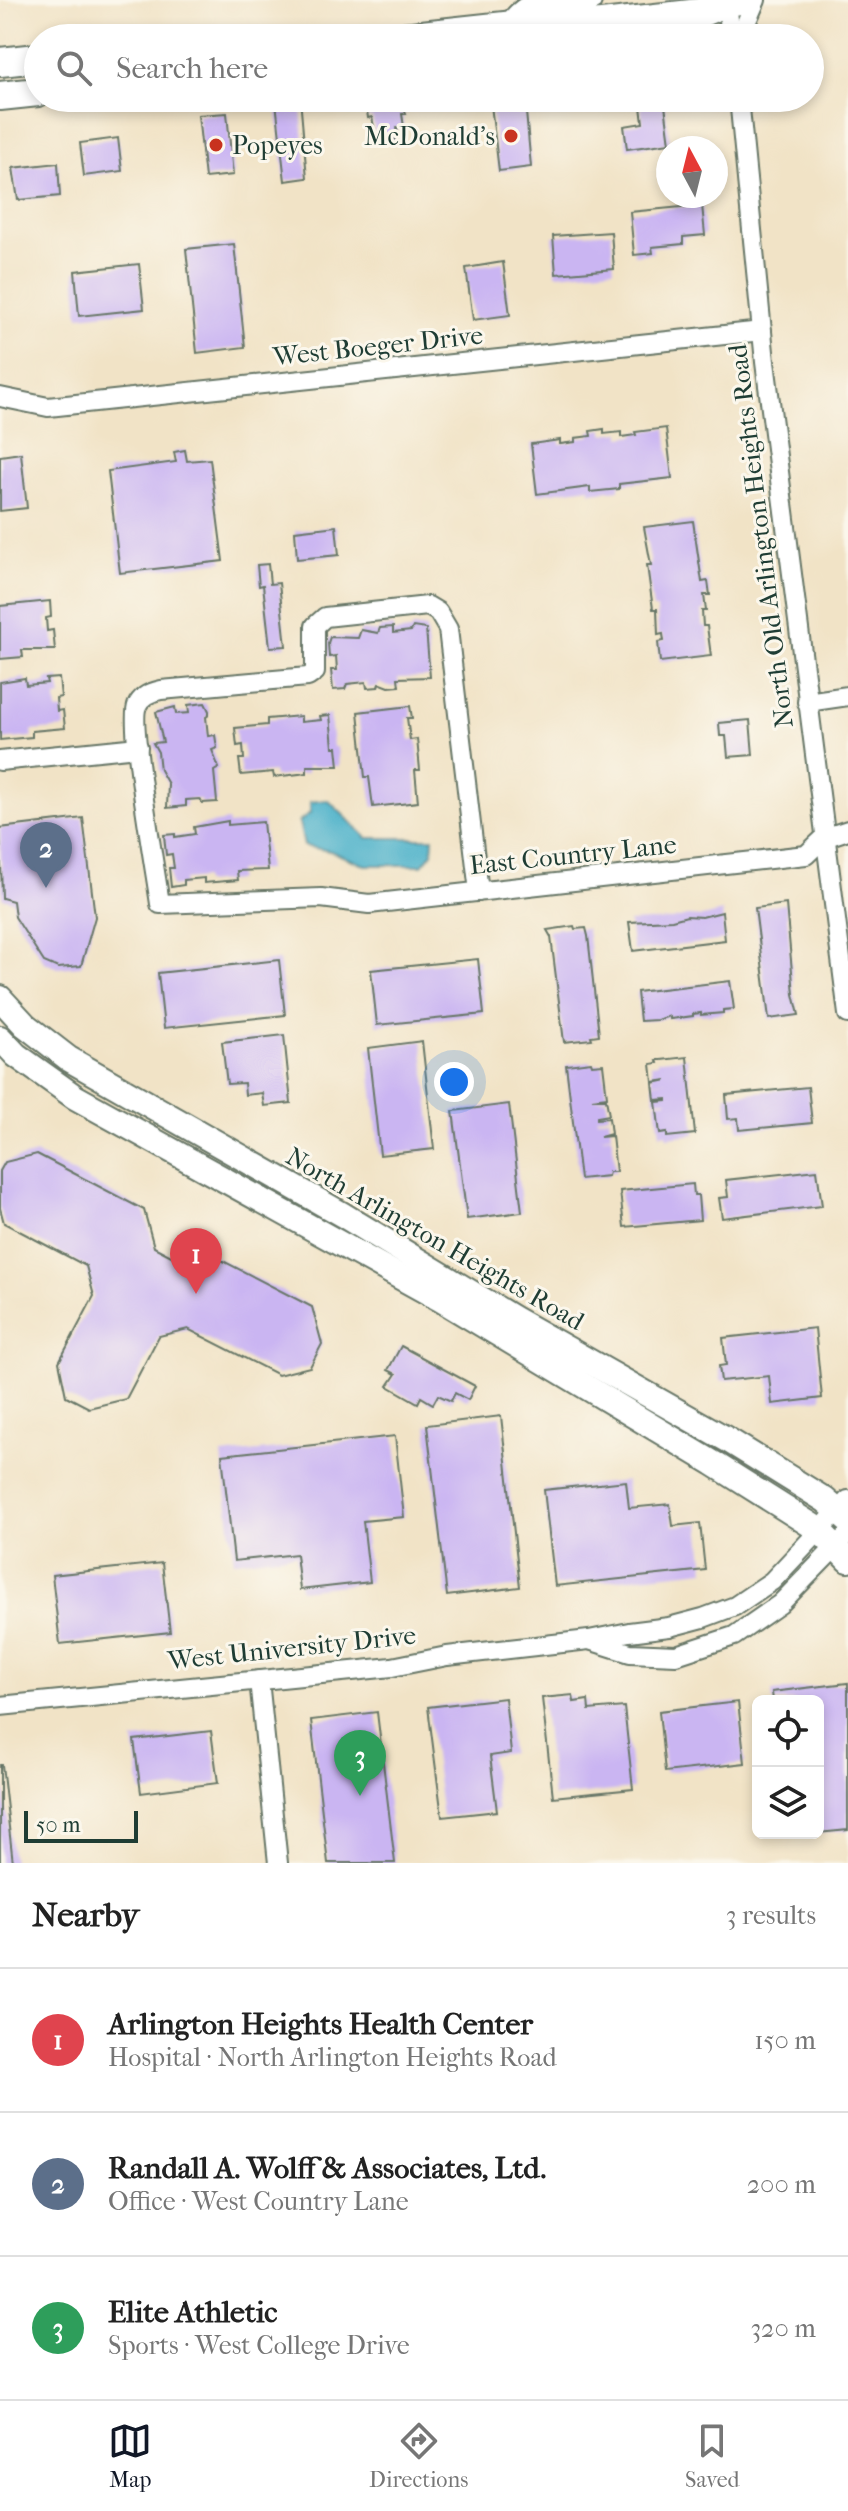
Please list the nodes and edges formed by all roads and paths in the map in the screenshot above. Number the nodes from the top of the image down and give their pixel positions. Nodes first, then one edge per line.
1 (587, 0) edge
2 (756, 0) edge
3 (731, 1) edge
4 (515, 24) edge
5 (602, 24) edge
6 (731, 24) edge
7 (746, 24) edge
8 (24, 59) edge
9 (0, 62) edge
10 (24, 93) edge
11 (0, 96) edge
12 (740, 112) edge
13 (762, 331) junction
14 (0, 397) edge
15 (848, 696) edge
16 (807, 702) junction
17 (138, 747) junction
18 (0, 761) edge
19 (848, 830) edge
20 (824, 838) junction
21 (479, 892) junction
22 (0, 998) edge
23 (848, 1014) edge
24 (0, 1038) edge
25 (844, 1510) edge
26 (838, 1542) edge
27 (589, 1640) junction
28 (259, 1680) junction
29 (0, 1706) edge
30 (278, 1863) edge

1 - 4 main road
2 - 7 street
3 - 5 main road
3 - 6 street
8 - 9 main road
10 - 11 main road
12 - 13 street, North Old Arlington Heights Road
13 - 14 street, West Boeger Drive
13 - 16 street, North Old Arlington Heights Road
15 - 16 street
16 - 20 street, North Old Arlington Heights Road
17 - 18 street
17 - 21 street, East Country Lane
17 - 21 street
19 - 20 street, East Country Lane
20 - 21 street, East Country Lane
20 - 23 street, North Old Arlington Heights Road
22 - 25 main road, North Arlington Heights Road
24 - 26 main road, North Arlington Heights Road
25 - 26 street
26 - 27 street, West University Drive
26 - 27 street
27 - 28 street, West University Drive
28 - 29 street, West University Drive
28 - 30 street

